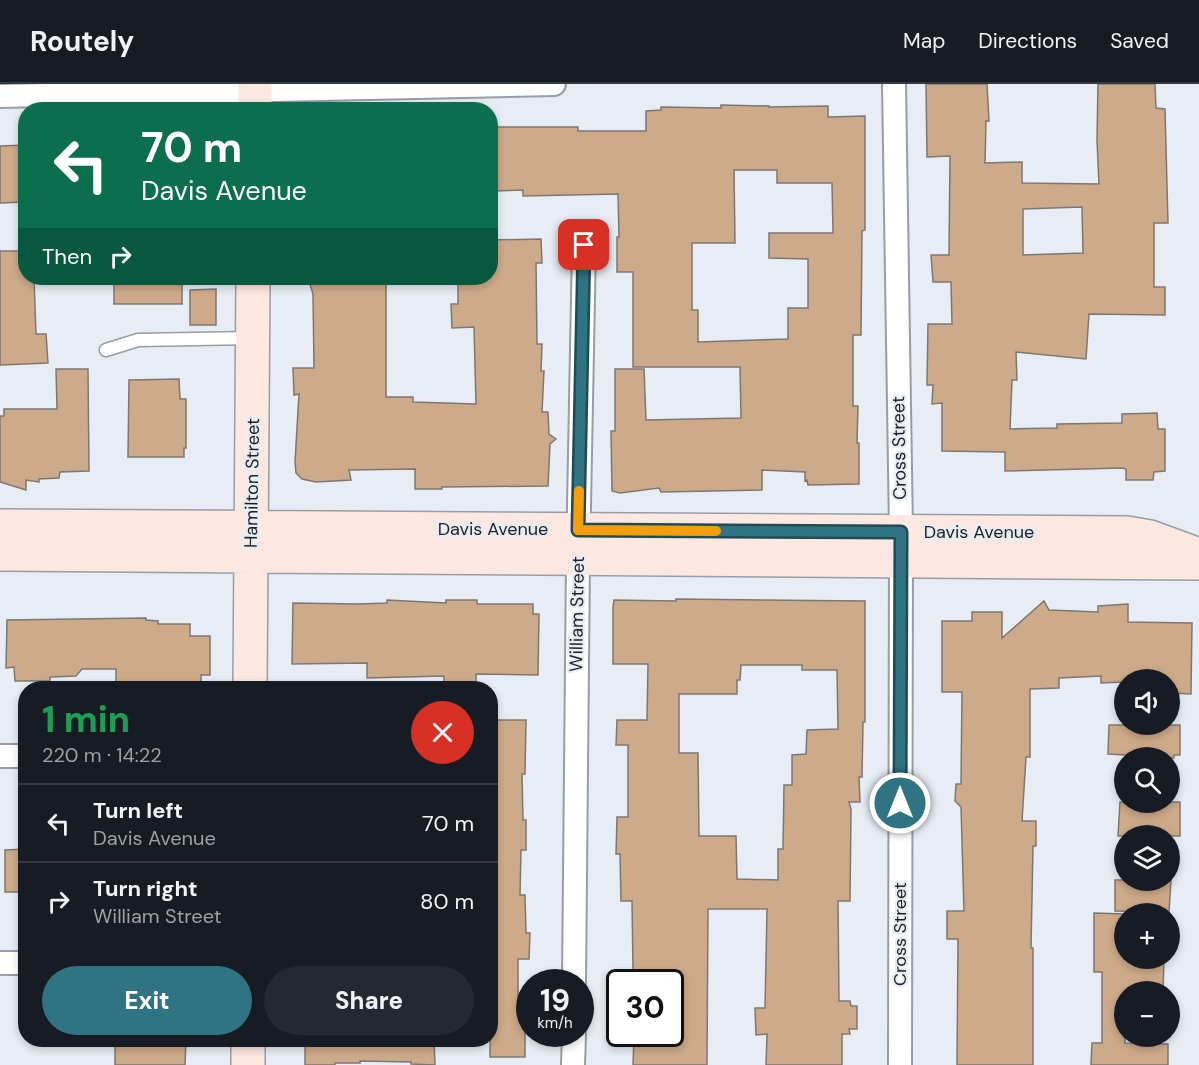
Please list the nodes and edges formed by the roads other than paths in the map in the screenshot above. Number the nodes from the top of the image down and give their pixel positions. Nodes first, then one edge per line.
1 (555, 84) edge
2 (894, 84) edge
3 (255, 95) edge
4 (0, 96) edge
5 (584, 245) dead end
6 (253, 285) edge
7 (253, 338) junction
8 (106, 350) dead end
9 (0, 526) edge
10 (251, 542) junction
11 (578, 544) junction
12 (901, 546) junction
13 (0, 554) edge
14 (1199, 555) edge
15 (1199, 563) edge
16 (250, 681) edge
17 (0, 756) edge
18 (18, 756) edge
19 (0, 963) edge
20 (18, 963) edge
21 (574, 969) edge
22 (248, 1047) edge
23 (574, 1047) edge
24 (248, 1065) edge
25 (573, 1065) edge
26 (900, 1065) edge

1 - 3 street
2 - 12 street, Cross Street
3 - 4 street
5 - 11 street, William Street
6 - 7 street, Hamilton Street
7 - 8 lane
7 - 10 street, Hamilton Street
9 - 10 street, Davis Avenue
10 - 11 street, Davis Avenue
10 - 13 street, Davis Avenue
10 - 16 street, Hamilton Street
11 - 12 street, Davis Avenue
11 - 21 street, William Street
12 - 14 street, Davis Avenue
12 - 15 street, Davis Avenue
12 - 26 street, Cross Street
17 - 18 street
19 - 20 street
22 - 24 street
23 - 25 street

